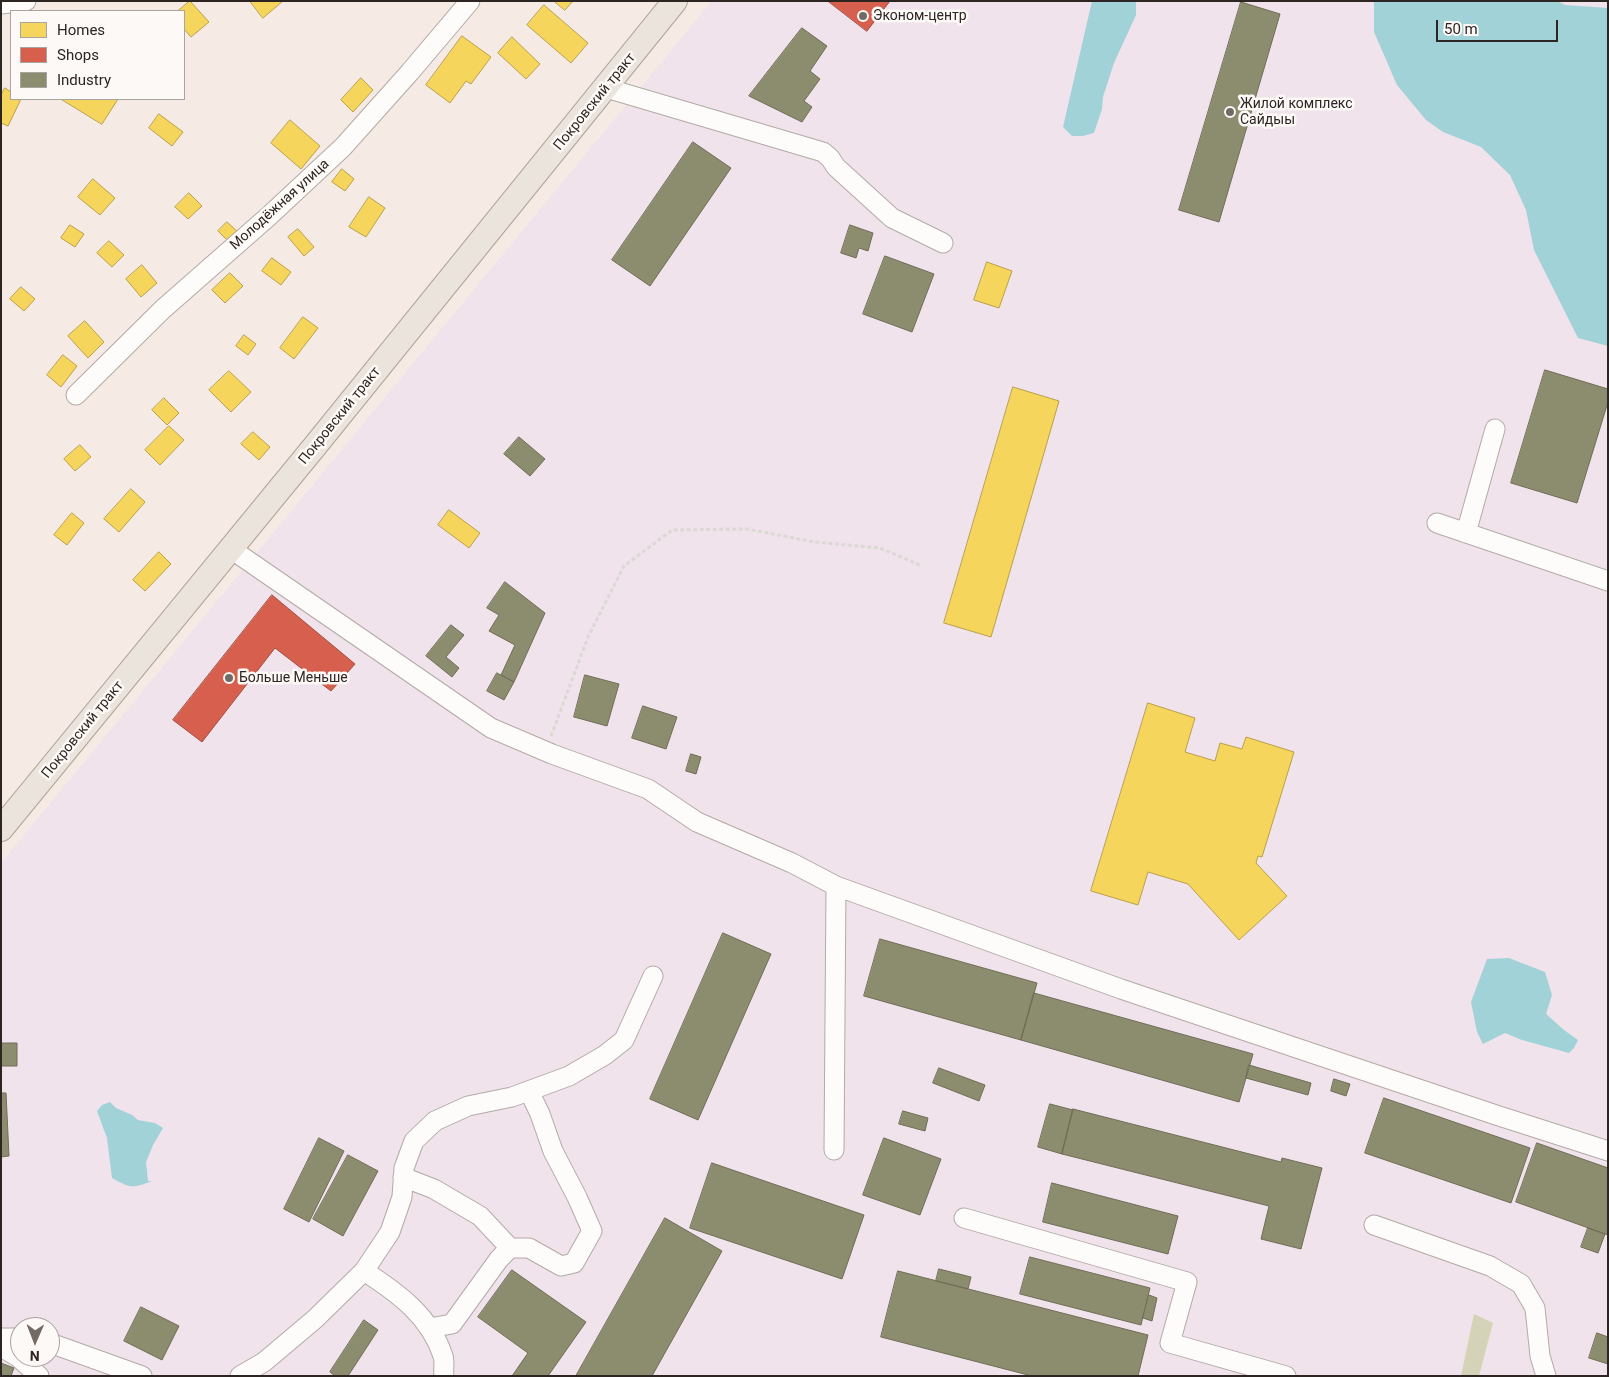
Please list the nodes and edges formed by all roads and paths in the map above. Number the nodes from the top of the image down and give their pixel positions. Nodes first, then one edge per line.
1 (26, 1) edge
2 (470, 1) edge
3 (675, 1) edge
4 (1, 4) edge
5 (606, 88) junction
6 (943, 243) dead end
7 (76, 395) dead end
8 (1495, 429) dead end
9 (1437, 523) dead end
10 (1466, 533) junction
11 (231, 549) junction
12 (922, 566) dead end
13 (1608, 581) edge
14 (546, 751) junction
15 (1, 829) edge
16 (836, 886) junction
17 (653, 976) dead end
18 (529, 1091) junction
19 (834, 1150) dead end
20 (1608, 1151) edge
21 (403, 1177) junction
22 (964, 1218) dead end
23 (1374, 1226) dead end
24 (510, 1248) junction
25 (364, 1271) junction
26 (430, 1328) junction
27 (1, 1347) edge
28 (60, 1347) edge
29 (39, 1376) edge
30 (142, 1376) edge
31 (240, 1376) edge
32 (444, 1376) edge
33 (1286, 1376) edge
34 (1546, 1376) edge

1 - 4 street
2 - 7 street, Молодёжная улица
3 - 5 main road, Покровский тракт
5 - 6 street
5 - 11 main road, Покровский тракт
8 - 10 street
9 - 10 street
10 - 13 street
11 - 14 street
11 - 15 main road, Покровский тракт
12 - 14 path
14 - 16 street
16 - 19 street
16 - 20 street
17 - 18 street
18 - 21 street
18 - 24 street
21 - 24 street
21 - 25 street
22 - 33 street
23 - 34 street
24 - 26 street
25 - 26 street
25 - 31 street
26 - 32 street
27 - 29 street
28 - 30 street

